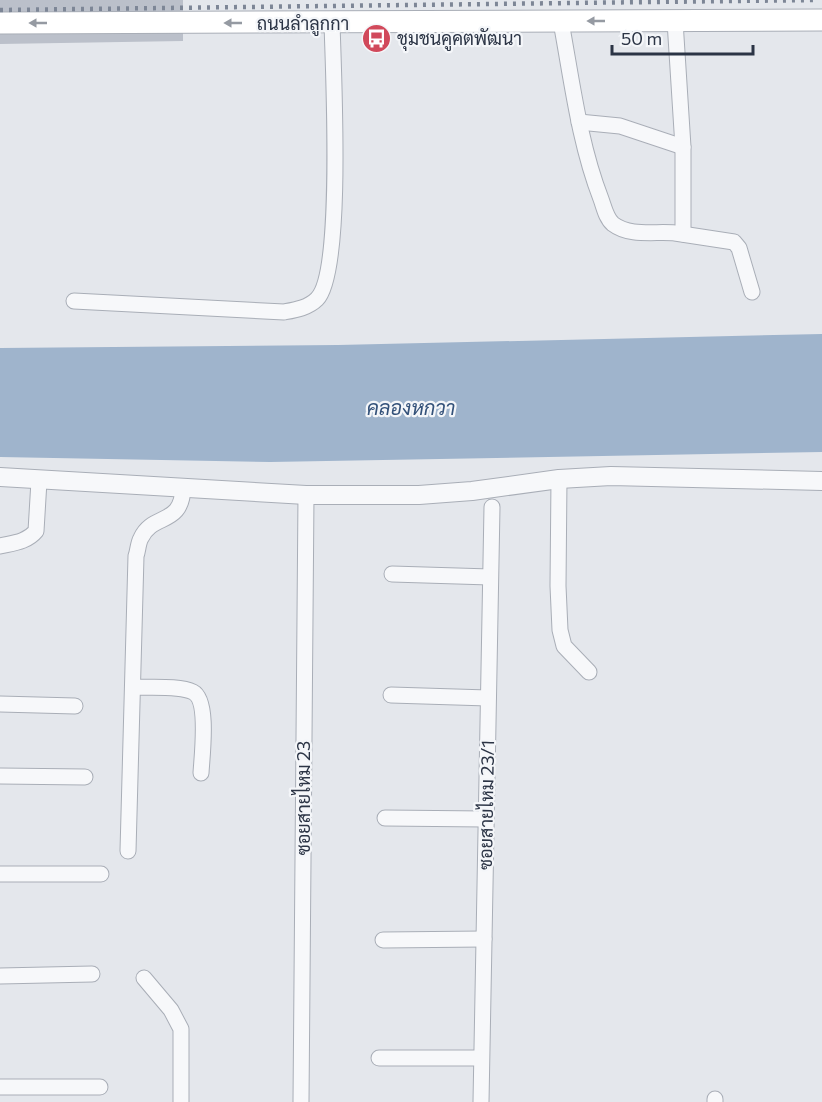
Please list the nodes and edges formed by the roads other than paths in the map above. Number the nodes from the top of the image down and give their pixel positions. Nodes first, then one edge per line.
1 (822, 20) edge
2 (675, 21) junction
3 (332, 22) junction
4 (561, 22) junction
5 (0, 23) edge
6 (579, 122) junction
7 (683, 147) junction
8 (683, 234) junction
9 (752, 292) dead end
10 (74, 301) dead end
11 (0, 477) edge
12 (559, 479) junction
13 (39, 481) junction
14 (822, 481) edge
15 (183, 487) junction
16 (306, 495) junction
17 (492, 507) dead end
18 (0, 546) edge
19 (392, 574) dead end
20 (490, 577) junction
21 (589, 672) dead end
22 (132, 687) junction
23 (391, 695) dead end
24 (488, 698) junction
25 (0, 704) edge
26 (75, 706) dead end
27 (201, 772) dead end
28 (0, 776) edge
29 (85, 777) dead end
30 (385, 818) dead end
31 (485, 819) junction
32 (128, 851) dead end
33 (0, 874) edge
34 (101, 874) dead end
35 (484, 939) junction
36 (383, 940) dead end
37 (93, 974) dead end
38 (0, 976) edge
39 (144, 978) dead end
40 (379, 1058) dead end
41 (481, 1058) junction
42 (0, 1087) edge
43 (100, 1087) dead end
44 (19, 1095) edge
45 (182, 1102) edge
46 (301, 1102) edge
47 (480, 1102) edge

1 - 2 main road, ถนนลำลูกกา
2 -> 4 main road, ถนนลำลูกกา
2 - 7 street
3 - 4 main road, ถนนลำลูกกา
3 -> 5 main road, ถนนลำลูกกา
3 - 10 street
4 - 6 street
6 - 7 street
6 - 8 street
7 - 8 street
8 - 9 street
11 - 13 street
12 - 14 street
12 - 16 street
12 - 21 street
13 - 15 street
13 - 18 street
15 - 16 street
15 - 22 street
16 - 46 street, ซอยสายไหม 23
17 - 20 street, ซอยสายไหม 23/1
19 - 20 street
20 - 24 street, ซอยสายไหม 23/1
22 - 27 street
22 - 32 street
23 - 24 street
24 - 31 street, ซอยสายไหม 23/1
25 - 26 street
28 - 29 street
30 - 31 street
31 - 35 street, ซอยสายไหม 23/1
33 - 34 street
35 - 36 street
35 - 41 street, ซอยสายไหม 23/1
37 - 38 street
39 - 45 street
40 - 41 street
41 - 47 street, ซอยสายไหม 23/1
42 - 44 street
43 - 44 street

